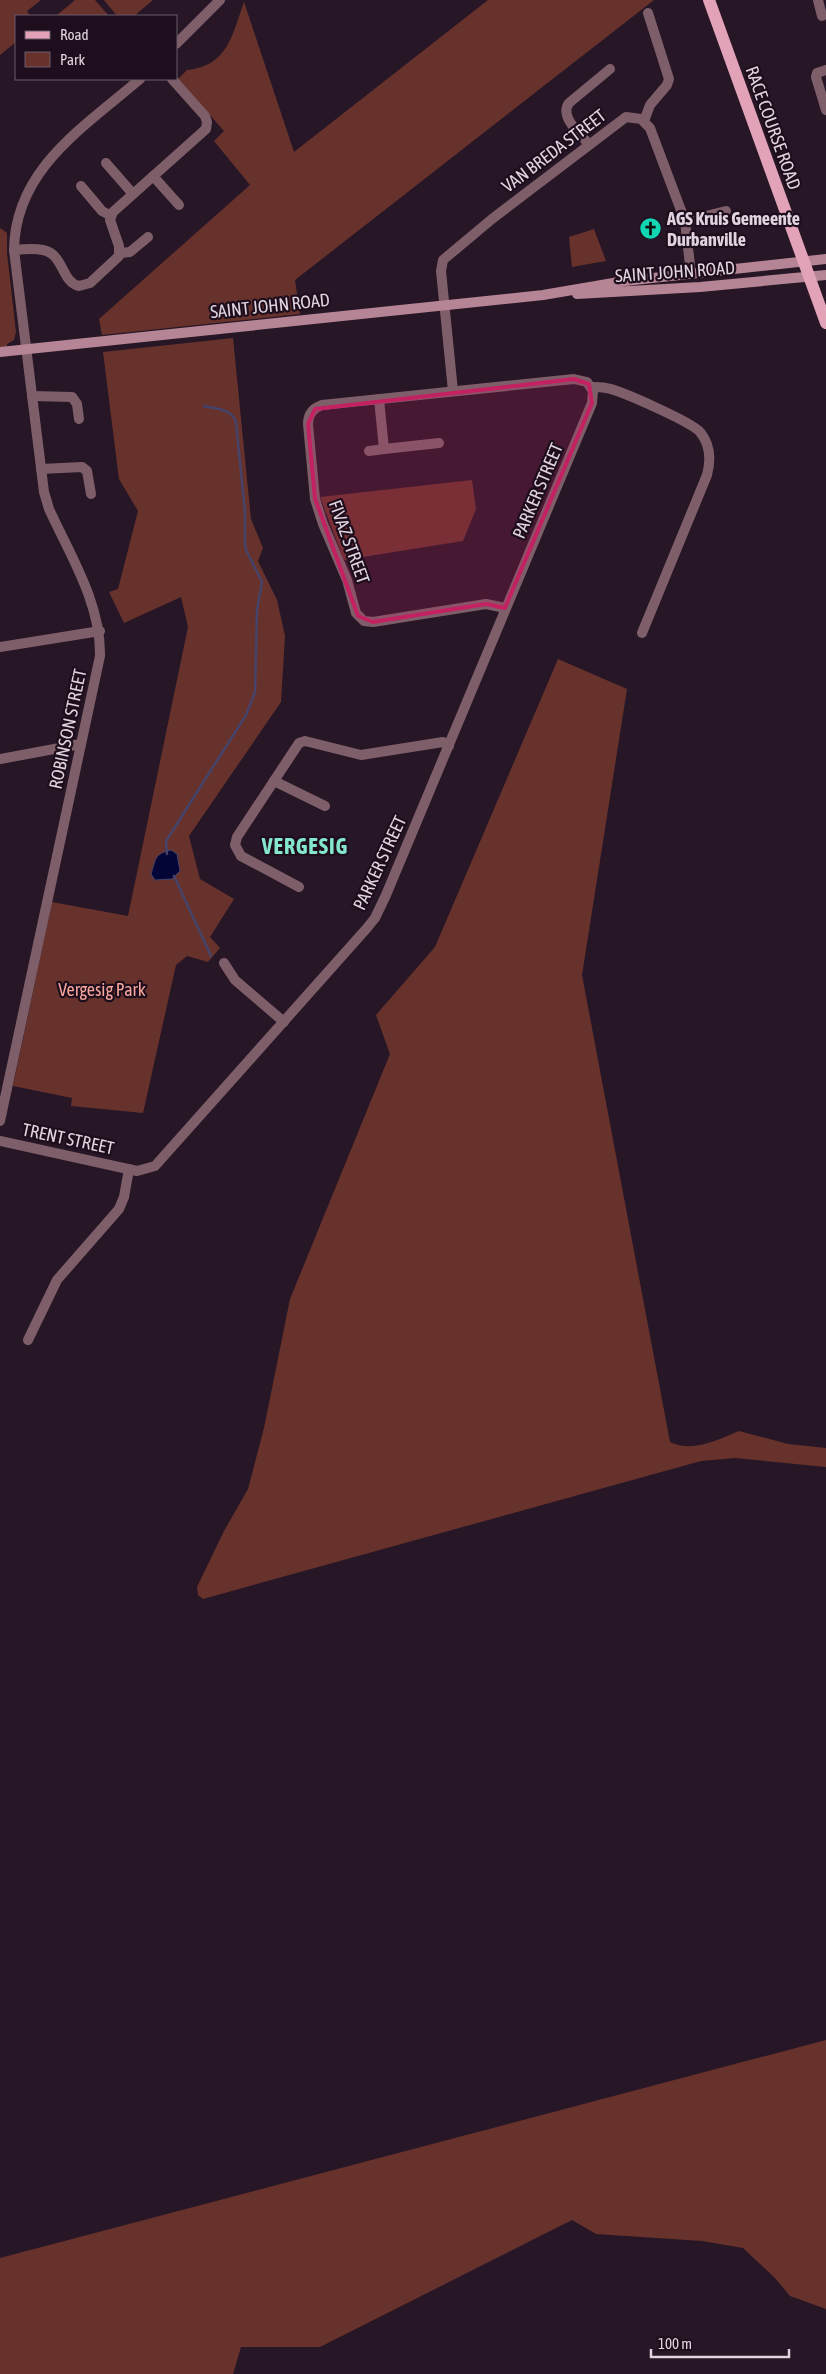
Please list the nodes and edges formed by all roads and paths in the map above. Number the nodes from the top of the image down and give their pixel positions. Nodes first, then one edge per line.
1 (220, 0) edge
2 (709, 0) edge
3 (818, 0) edge
4 (648, 13) dead end
5 (822, 16) dead end
6 (178, 42) edge
7 (610, 69) dead end
8 (826, 70) edge
9 (139, 80) edge
10 (173, 80) edge
11 (826, 110) edge
12 (644, 121) junction
13 (589, 144) junction
14 (106, 163) dead end
15 (153, 176) junction
16 (81, 186) dead end
17 (133, 194) junction
18 (179, 205) dead end
19 (726, 210) dead end
20 (111, 216) junction
21 (685, 221) junction
22 (148, 237) dead end
23 (14, 250) junction
24 (120, 254) junction
25 (826, 259) edge
26 (803, 262) junction
27 (691, 274) junction
28 (826, 274) edge
29 (808, 277) junction
30 (543, 295) junction
31 (445, 305) junction
32 (826, 323) edge
33 (26, 349) junction
34 (0, 352) edge
35 (591, 387) junction
36 (453, 391) junction
37 (32, 396) junction
38 (379, 399) junction
39 (79, 419) dead end
40 (439, 443) dead end
41 (384, 449) junction
42 (369, 451) dead end
43 (41, 469) junction
44 (91, 494) dead end
45 (505, 608) junction
46 (100, 631) junction
47 (642, 633) dead end
48 (0, 647) edge
49 (81, 744) junction
50 (450, 746) junction
51 (0, 759) edge
52 (274, 781) junction
53 (326, 806) dead end
54 (298, 887) dead end
55 (224, 963) dead end
56 (284, 1022) junction
57 (0, 1121) edge
58 (0, 1141) edge
59 (129, 1169) junction
60 (28, 1340) dead end

1 - 6 street
2 - 26 main road, RACE COURSE ROAD
3 - 5 street
4 - 12 street
7 - 13 street
8 - 11 street
9 - 23 street, ROBINSON STREET
10 - 15 street
12 - 13 street, VAN BREDA STREET
12 - 21 street
13 - 31 street, VAN BREDA STREET
14 - 17 street
15 - 17 street
15 - 18 street
16 - 20 street
17 - 20 street
19 - 21 street
20 - 24 street
21 - 27 street
22 - 24 street
23 - 24 street
23 - 33 street, ROBINSON STREET
25 - 26 main road, SAINT JOHN ROAD
26 - 27 main road, SAINT JOHN ROAD
26 - 29 main road, RACE COURSE ROAD
27 - 30 main road, SAINT JOHN ROAD
28 - 29 main road, SAINT JOHN ROAD
29 - 30 main road, SAINT JOHN ROAD
29 - 32 main road, RACE COURSE ROAD
30 - 31 main road, SAINT JOHN ROAD
31 - 33 main road, SAINT JOHN ROAD
31 - 36 street
33 - 34 main road, SAINT JOHN ROAD
33 - 37 street, ROBINSON STREET
35 - 36 street, FIVAZ STREET
35 - 45 street, PARKER STREET
35 - 47 street, FIVAZ STREET
36 - 38 street, FIVAZ STREET
37 - 39 street
37 - 43 street, ROBINSON STREET
38 - 41 street
38 - 45 street, FIVAZ STREET
40 - 41 street
41 - 42 street
43 - 44 street
43 - 46 street, ROBINSON STREET
45 - 50 street, PARKER STREET
46 - 48 street
46 - 49 street, ROBINSON STREET
49 - 51 street
49 - 57 street, ROBINSON STREET
50 - 52 street
50 - 56 street, PARKER STREET
52 - 53 street
52 - 54 street
55 - 56 street
56 - 59 street, PARKER STREET
58 - 59 street, TRENT STREET
59 - 60 street

